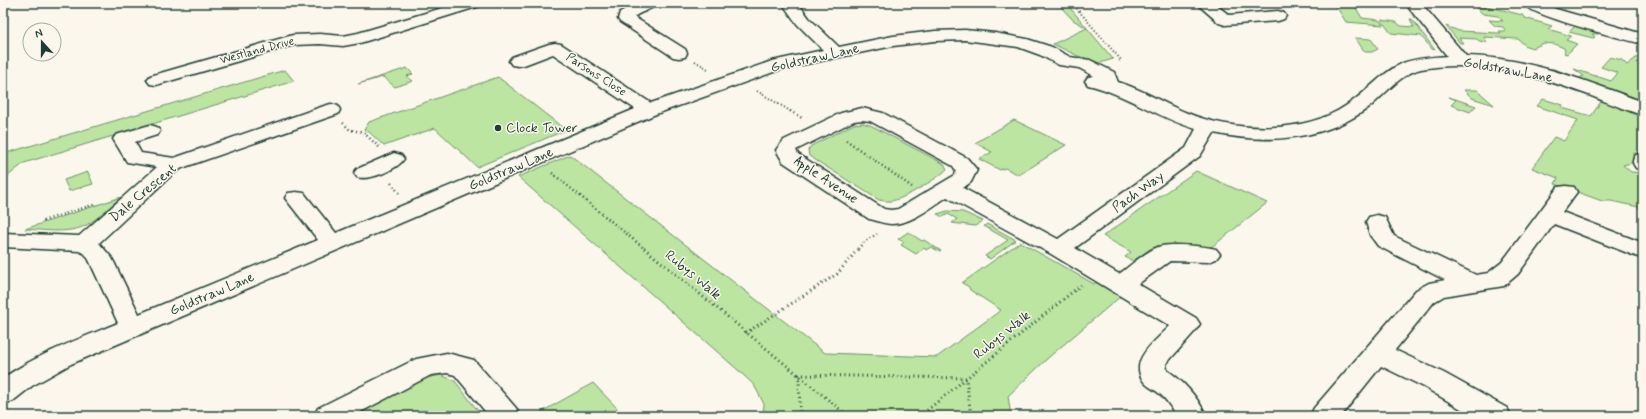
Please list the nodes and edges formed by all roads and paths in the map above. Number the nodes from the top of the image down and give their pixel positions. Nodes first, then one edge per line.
1 (475, 3) edge
2 (650, 3) edge
3 (790, 3) edge
4 (1072, 3) edge
5 (1204, 3) edge
6 (1321, 3) edge
7 (1328, 3) edge
8 (1333, 3) edge
9 (1413, 3) edge
10 (1530, 3) edge
11 (1336, 8) dead end
12 (1278, 16) dead end
13 (1643, 39) edge
14 (679, 53) joint
15 (835, 53) junction
16 (1460, 60) junction
17 (518, 61) dead end
18 (1065, 61) junction
19 (1095, 69) junction
20 (156, 80) dead end
21 (732, 80) junction
22 (1109, 84) junction
23 (331, 109) joint
24 (1643, 109) edge
25 (649, 110) junction
26 (1207, 126) junction
27 (821, 129) junction
28 (150, 130) dead end
29 (388, 155) joint
30 (535, 159) junction
31 (1643, 159) edge
32 (175, 164) junction
33 (1643, 164) edge
34 (364, 173) dead end
35 (390, 183) dead end
36 (1566, 192) dead end
37 (939, 194) junction
38 (296, 198) dead end
39 (98, 203) dead end
40 (415, 209) junction
41 (1550, 215) junction
42 (891, 217) junction
43 (1377, 222) dead end
44 (39, 223) dead end
45 (3, 240) edge
46 (332, 243) junction
47 (84, 244) junction
48 (1059, 249) junction
49 (1643, 252) edge
50 (1208, 254) dead end
51 (1098, 272) junction
52 (1121, 284) junction
53 (1474, 284) junction
54 (133, 328) junction
55 (746, 333) junction
56 (1378, 353) junction
57 (799, 375) junction
58 (966, 378) junction
59 (3, 393) edge
60 (328, 416) edge
61 (506, 416) edge
62 (800, 416) edge
63 (848, 416) edge
64 (920, 416) edge
65 (971, 416) edge
66 (1187, 416) edge
67 (1324, 416) edge
68 (1497, 416) edge

1 - 20 street, Westland Drive
2 - 14 street
3 - 15 street
4 - 19 path
5 - 12 street
6 - 7 path
8 - 11 path
9 - 16 street
10 - 13 street
14 - 21 path
15 - 18 street, Goldstraw Lane
15 - 21 street, Goldstraw Lane
16 - 24 street, Goldstraw Lane
16 - 26 street, Goldstraw Lane
17 - 25 street, Parsons Close
18 - 19 street, Goldstraw Lane
18 - 22 street, Goldstraw Lane
19 - 22 street, Goldstraw Lane
21 - 25 street, Goldstraw Lane
21 - 27 path
22 - 26 street, Goldstraw Lane
23 - 29 path
23 - 32 street, Dale Crescent
25 - 30 street, Goldstraw Lane
26 - 48 street, Pach Way
27 - 37 path
27 - 37 street, Apple Avenue
27 - 42 street, Apple Avenue
28 - 32 street
29 - 34 street
30 - 40 street, Goldstraw Lane
30 - 55 path, Rubys Walk
31 - 33 street
32 - 47 street, Dale Crescent
35 - 40 path
36 - 41 street
37 - 42 street, Apple Avenue
37 - 48 street
38 - 46 street
39 - 44 path
40 - 46 street, Goldstraw Lane
41 - 49 street
41 - 53 street
42 - 55 path
43 - 53 street
45 - 47 street
46 - 54 street, Goldstraw Lane
47 - 54 street
48 - 51 street
50 - 52 street
51 - 52 street
51 - 58 path, Rubys Walk
52 - 66 street
53 - 56 street
54 - 59 street, Goldstraw Lane
55 - 57 path, Rubys Walk
56 - 67 street
56 - 68 street
57 - 58 path
57 - 62 path
57 - 63 path, Rubys Walk
58 - 64 path, Rubys Walk
58 - 65 path
60 - 61 street

